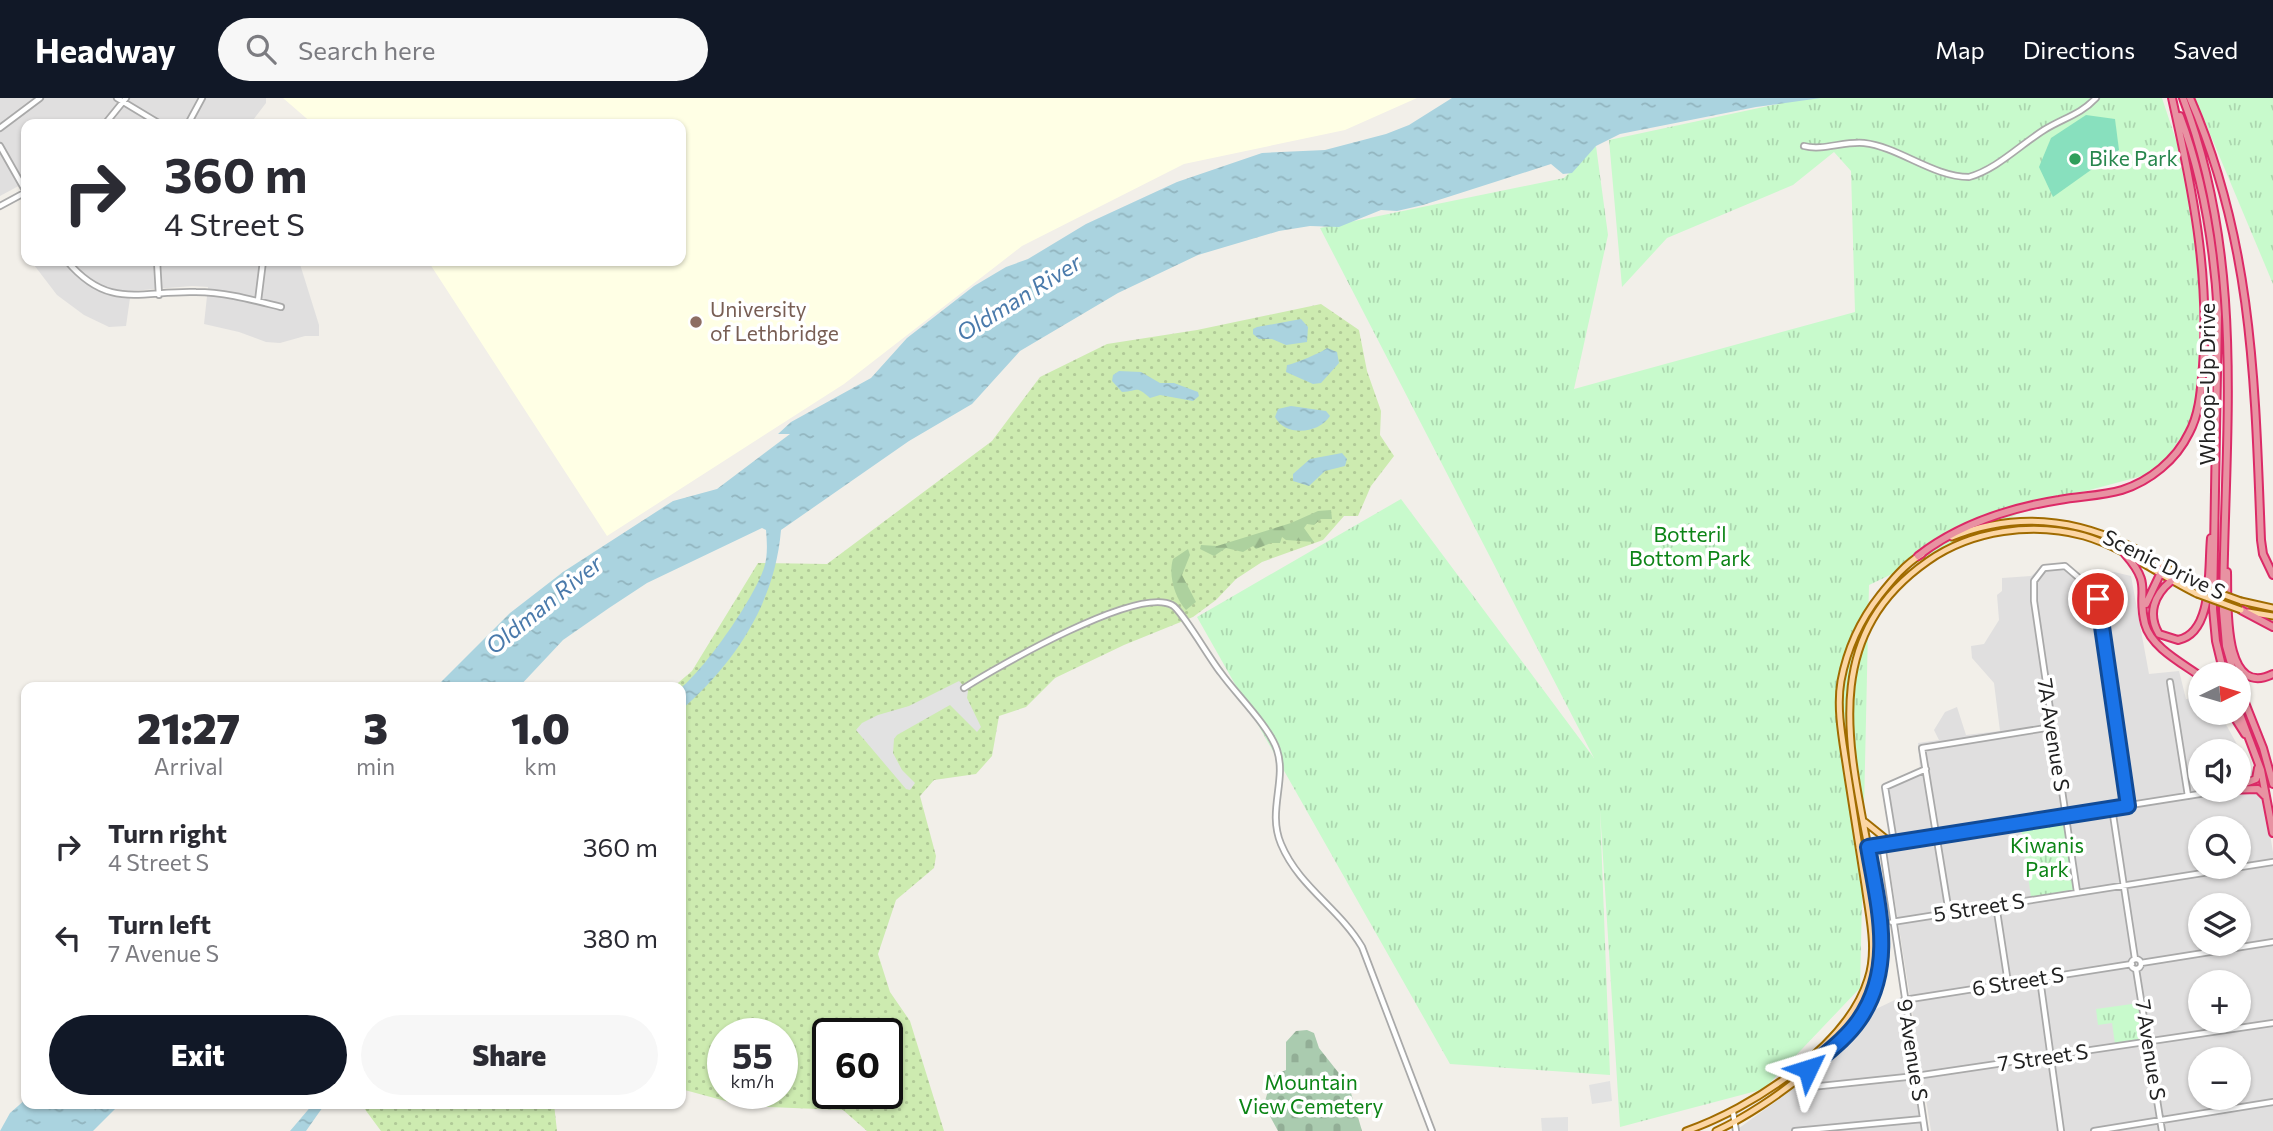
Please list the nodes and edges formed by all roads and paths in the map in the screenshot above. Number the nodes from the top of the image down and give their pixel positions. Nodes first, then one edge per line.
1 (40, 98) edge
2 (117, 98) edge
3 (202, 98) edge
4 (2096, 98) edge
5 (2172, 98) edge
6 (2183, 98) edge
7 (2190, 98) edge
8 (125, 100) edge
9 (109, 119) edge
10 (153, 119) edge
11 (191, 119) edge
12 (0, 128) edge
13 (0, 146) edge
14 (1804, 146) dead end
15 (21, 183) edge
16 (21, 195) edge
17 (0, 206) edge
18 (72, 266) edge
19 (157, 266) edge
20 (262, 266) edge
21 (159, 295) junction
22 (258, 301) junction
23 (281, 307) dead end
24 (2215, 491) junction
25 (2224, 527) junction
26 (2124, 554) junction
27 (1918, 556) junction
28 (2164, 566) junction
29 (2159, 575) junction
30 (2273, 575) edge
31 (2171, 581) junction
32 (2273, 608) edge
33 (2144, 609) junction
34 (2241, 610) junction
35 (2273, 616) edge
36 (2273, 627) edge
37 (2222, 662) edge
38 (2231, 662) edge
39 (2188, 667) edge
40 (2273, 674) edge
41 (2170, 682) dead end
42 (964, 688) dead end
43 (2251, 718) edge
44 (2239, 725) edge
45 (2244, 725) edge
46 (2052, 727) junction
47 (2253, 747) junction
48 (2258, 762) junction
49 (1926, 769) junction
50 (2251, 781) edge
51 (2273, 784) edge
52 (2251, 789) edge
53 (2188, 796) joint
54 (2267, 799) junction
55 (2128, 806) junction
56 (2112, 808) junction
57 (2066, 815) junction
58 (1863, 819) junction
59 (2273, 833) edge
60 (1936, 836) junction
61 (1892, 843) junction
62 (1882, 844) junction
63 (1868, 847) junction
64 (1859, 848) junction
65 (2273, 862) edge
66 (2122, 884) junction
67 (2077, 892) junction
68 (1996, 905) junction
69 (1949, 913) junction
70 (1892, 922) junction
71 (2273, 942) edge
72 (2135, 964) junction
73 (2040, 979) junction
74 (2008, 983) junction
75 (1904, 1000) junction
76 (2273, 1023) edge
77 (2148, 1042) junction
78 (2052, 1057) junction
79 (1916, 1076) junction
80 (1811, 1087) dead end
81 (2273, 1102) edge
82 (1732, 1112) junction
83 (1923, 1119) junction
84 (2161, 1121) junction
85 (1735, 1123) junction
86 (1432, 1131) edge
87 (1686, 1131) edge
88 (1716, 1131) edge
89 (1736, 1131) edge
90 (1795, 1131) edge
91 (1924, 1131) edge
92 (2061, 1131) edge
93 (2094, 1131) edge
94 (2162, 1131) edge

1 - 12 street
2 - 8 street
3 - 11 street
4 - 14 street
5 - 24 highway, Whoop-Up Drive
5 - 27 highway
6 - 25 highway, Whoop-Up Drive
7 - 30 highway
8 - 9 street
8 - 10 street
13 - 15 street
16 - 17 street
18 - 21 street
19 - 21 street
20 - 22 street
21 - 22 street
22 - 23 street
24 - 31 highway
24 - 37 highway, Whoop-Up Drive
25 - 38 highway, Whoop-Up Drive
25 - 40 highway
26 - 29 main road, Scenic Drive S
26 - 33 highway
26 - 58 main road, Scenic Drive S
27 - 28 main road, Scenic Drive S
27 - 64 main road, Scenic Drive S
28 - 29 highway
28 - 32 main road, Scenic Drive S, bridge
29 - 31 main road, Scenic Drive S
29 - 33 highway
31 - 34 main road, Scenic Drive S, bridge
33 - 39 highway
34 - 35 main road, Scenic Drive S
34 - 36 highway
41 - 53 street
42 - 86 street
43 - 51 highway
44 - 47 highway
45 - 47 highway
46 - 49 street
46 - 55 street, 7A Avenue S
46 - 57 street, 7A Avenue S
47 - 48 highway
48 - 50 highway
48 - 54 highway
49 - 60 street
49 - 61 street
52 - 54 highway
53 - 55 street
54 - 59 highway
55 - 56 street
56 - 57 street
56 - 66 street, 7 Avenue S
57 - 60 street
57 - 67 street, 7A Avenue S
58 - 61 main road
58 - 63 main road, Scenic Drive S
60 - 61 street
60 - 69 street
61 - 62 street
62 - 63 street
62 - 70 street, 9 Avenue S
63 - 64 street
63 - 85 main road, Scenic Drive S
64 - 82 main road, Scenic Drive S
65 - 66 street, 5 Street S
66 - 67 street, 5 Street S
66 - 72 street, 7 Avenue S
67 - 68 street, 5 Street S
68 - 69 street, 5 Street S
68 - 74 street
69 - 70 street, 5 Street S
70 - 75 street, 9 Avenue S
71 - 72 street
72 - 73 street, 6 Street S
72 - 77 street, 7 Avenue S
73 - 74 street, 6 Street S
73 - 78 street
74 - 75 street, 6 Street S
75 - 79 street, 9 Avenue S
76 - 77 street, 7 Street S
77 - 78 street, 7 Street S
77 - 84 street, 7 Avenue S
78 - 79 street, 7 Street S
78 - 92 street
79 - 80 street, 7 Street S
79 - 83 street, 9 Avenue S
81 - 84 street
82 - 85 street
82 - 87 main road, Scenic Drive S
83 - 90 street
83 - 91 street, 9 Avenue S
84 - 93 street
84 - 94 street, 7 Avenue S
85 - 88 main road, Scenic Drive S
85 - 89 street

